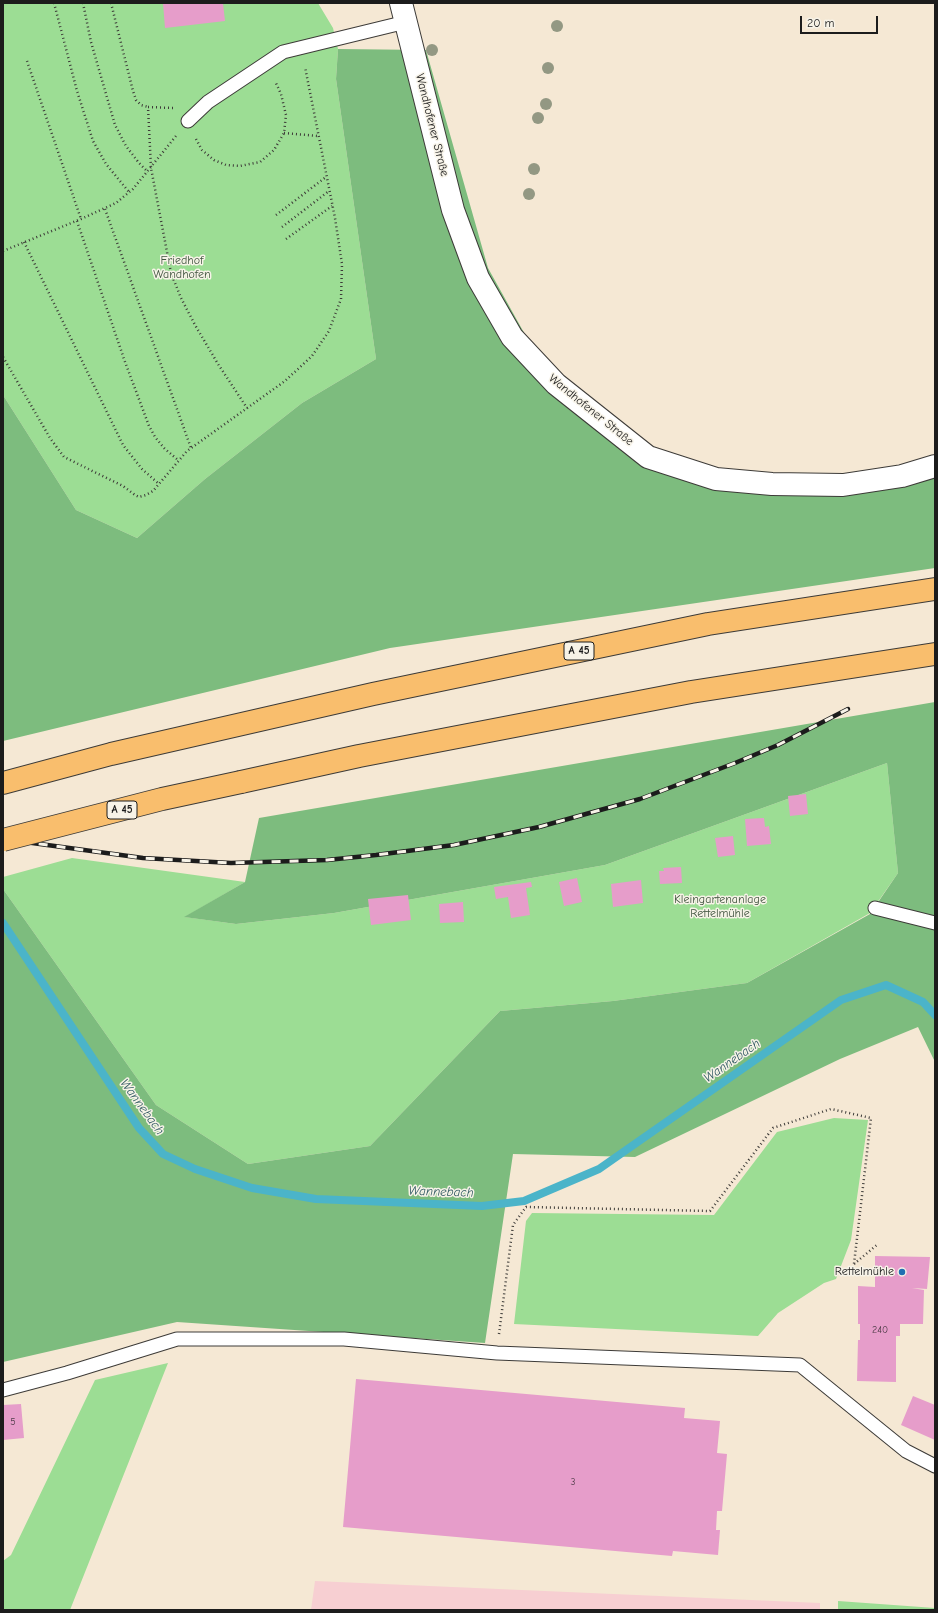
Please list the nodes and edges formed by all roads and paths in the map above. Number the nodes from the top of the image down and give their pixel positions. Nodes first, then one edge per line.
1 (54, 3) edge
2 (82, 3) edge
3 (111, 3) edge
4 (404, 12) edge
5 (303, 47) junction
6 (27, 61) dead end
7 (266, 63) junction
8 (148, 107) junction
9 (201, 109) junction
10 (188, 121) junction
11 (284, 133) junction
12 (318, 136) junction
13 (151, 168) junction
14 (148, 172) junction
15 (326, 177) junction
16 (329, 191) junction
17 (129, 192) junction
18 (332, 206) junction
19 (105, 209) junction
20 (276, 215) dead end
21 (81, 219) junction
22 (77, 221) junction
23 (282, 227) dead end
24 (286, 240) dead end
25 (24, 242) junction
26 (3, 251) edge
27 (3, 357) edge
28 (247, 408) junction
29 (191, 448) junction
30 (178, 460) junction
31 (935, 466) edge
32 (159, 484) junction
33 (935, 589) edge
34 (935, 654) edge
35 (3, 783) edge
36 (3, 840) edge
37 (875, 908) dead end
38 (935, 923) edge
39 (878, 1244) dead end
40 (497, 1353) junction
41 (3, 1390) edge
42 (935, 1466) edge

1 - 17 path
2 - 14 path
3 - 8 path
4 - 5 lane
4 - 31 street, Wandhofener Straße
5 - 7 lane
5 - 12 path
6 - 21 path
7 - 9 lane
7 - 11 path
8 - 9 path
8 - 13 path
9 - 10 lane
10 - 11 path
10 - 13 path
11 - 12 path
12 - 15 path
13 - 14 path
13 - 28 path
14 - 17 path
15 - 16 path
15 - 20 path
16 - 18 path
16 - 23 path
17 - 19 path
18 - 24 path
18 - 28 path
19 - 21 path
19 - 29 path
21 - 22 path
22 - 25 path
22 - 30 path
25 - 26 path
25 - 32 path
27 - 32 path
28 - 29 path
29 - 30 path
30 - 32 path
33 - 35 highway, A 45
34 - 36 highway, A 45, bridge
37 - 38 lane
39 - 40 path
40 - 41 lane
40 - 42 lane

